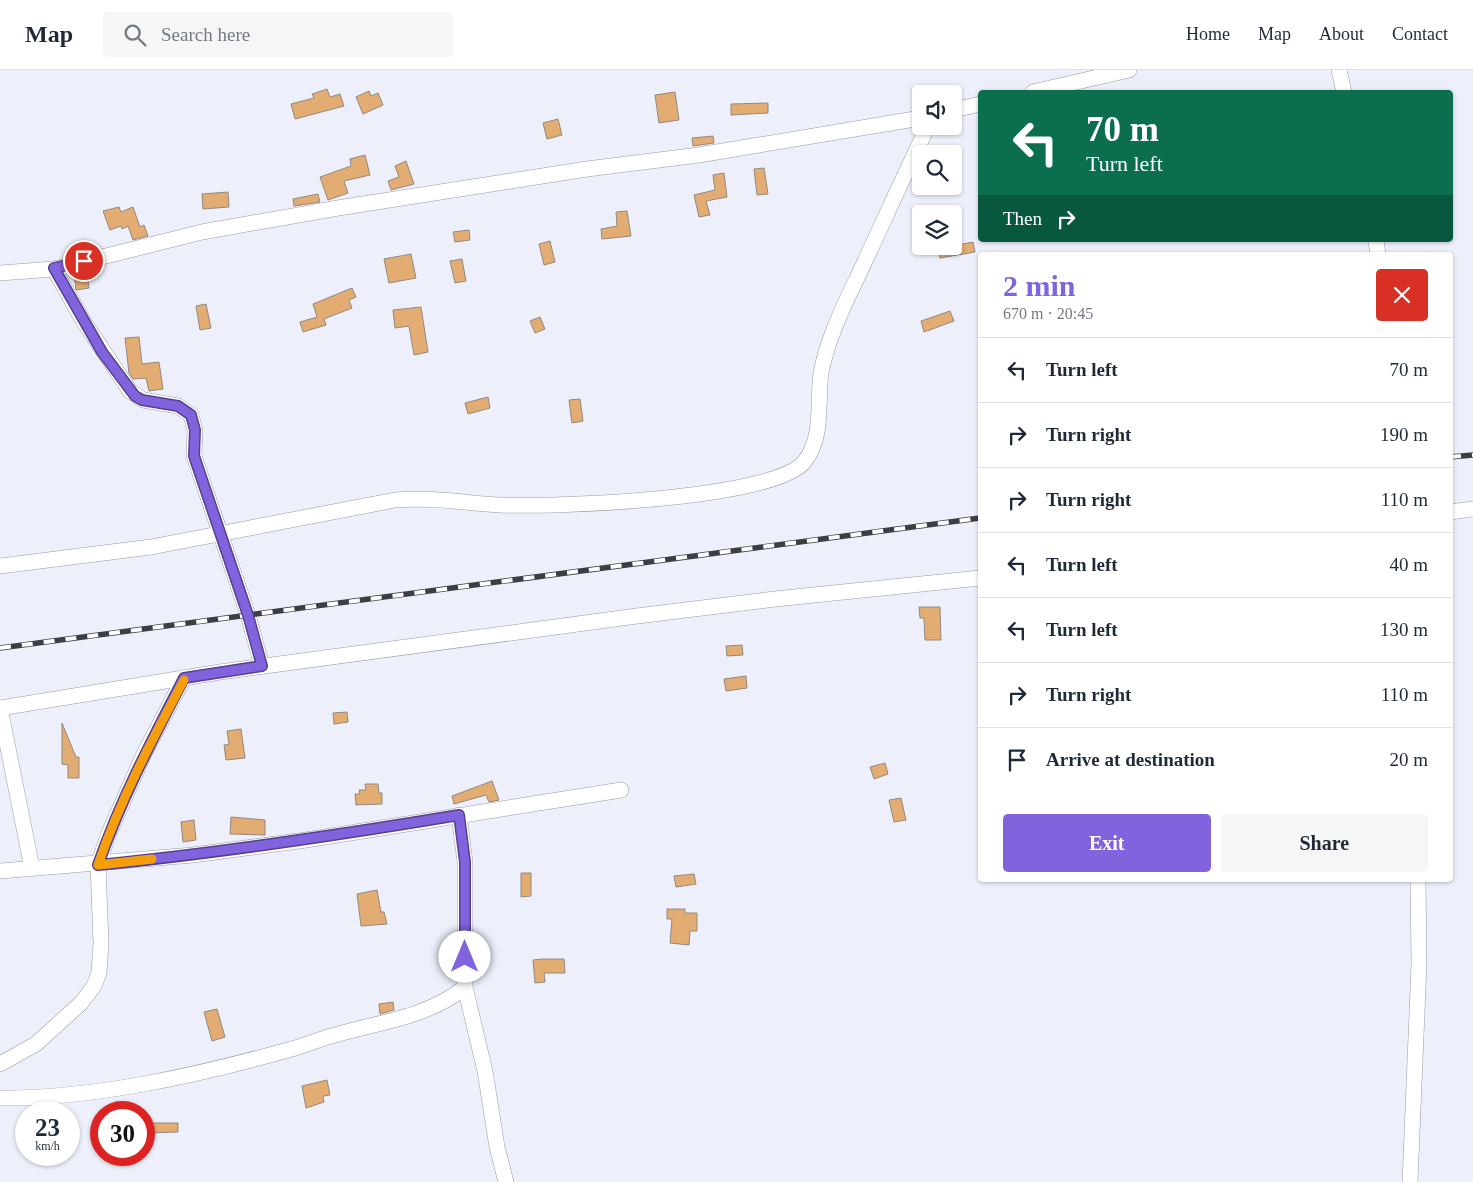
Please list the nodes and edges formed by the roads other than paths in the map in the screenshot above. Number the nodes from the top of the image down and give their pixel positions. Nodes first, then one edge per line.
1 (1129, 70) edge
2 (1339, 70) edge
3 (1042, 90) edge
4 (1344, 90) edge
5 (978, 104) edge
6 (962, 108) edge
7 (912, 119) edge
8 (924, 135) edge
9 (54, 268) junction
10 (0, 273) edge
11 (1473, 510) edge
12 (1453, 512) edge
13 (221, 535) junction
14 (0, 566) edge
15 (978, 578) edge
16 (262, 666) junction
17 (184, 678) junction
18 (0, 708) edge
19 (621, 790) dead end
20 (459, 815) junction
21 (98, 865) junction
22 (32, 868) junction
23 (0, 871) edge
24 (1418, 882) edge
25 (465, 986) junction
26 (0, 1064) edge
27 (0, 1098) edge
28 (506, 1182) edge
29 (1410, 1182) edge

1 - 3 street
2 - 4 street
5 - 6 street
7 - 9 street
8 - 13 street
9 - 10 street
9 - 13 street
11 - 12 street
13 - 14 street
13 - 16 street
15 - 16 street
16 - 17 street
17 - 18 street
17 - 21 street
18 - 22 street
19 - 20 street
20 - 21 street
20 - 25 street
21 - 22 street
21 - 26 street
22 - 23 street
24 - 29 street
25 - 27 street
25 - 28 street

